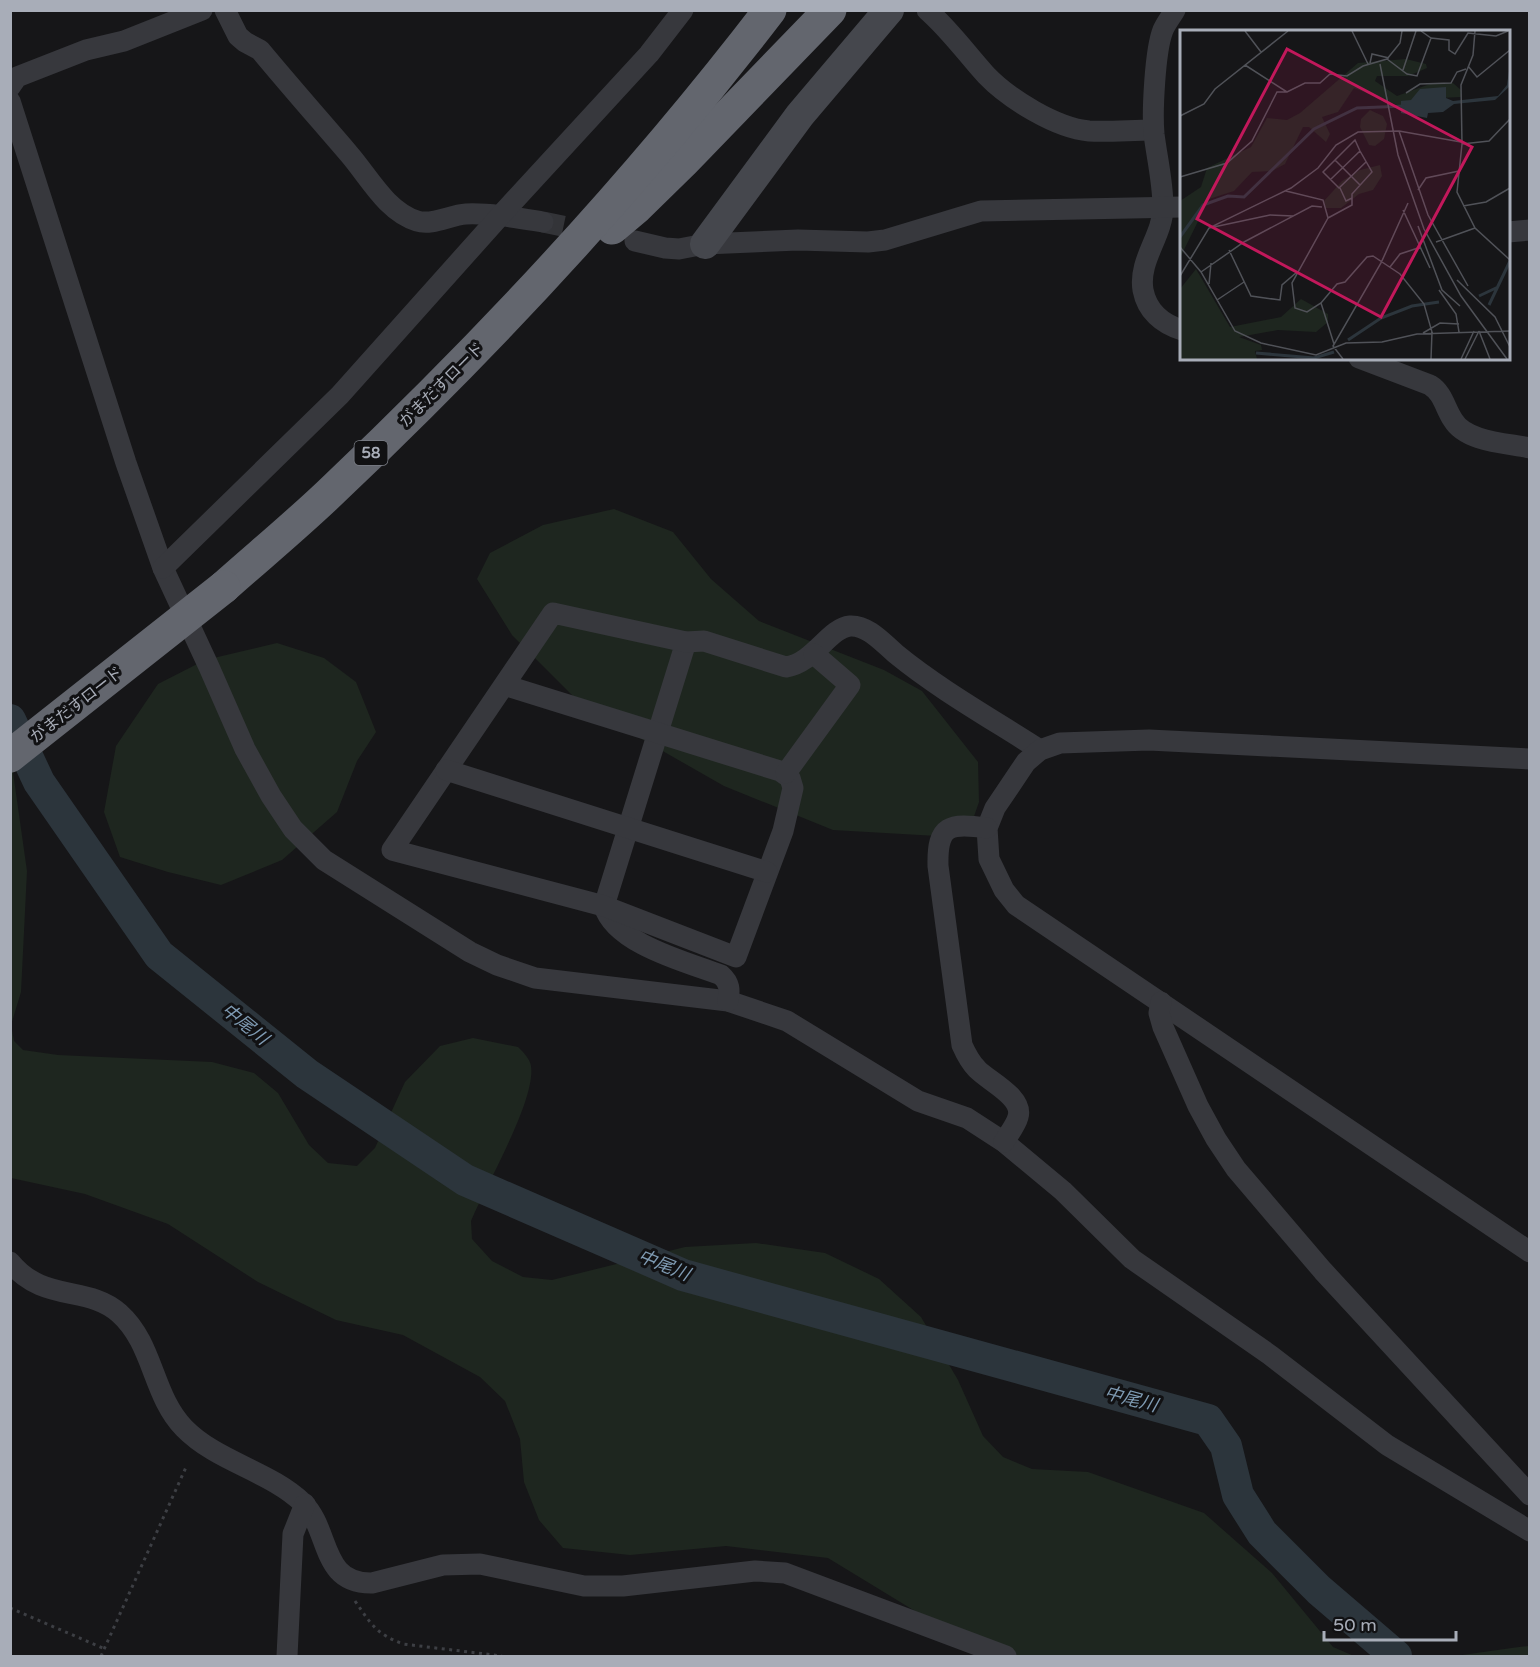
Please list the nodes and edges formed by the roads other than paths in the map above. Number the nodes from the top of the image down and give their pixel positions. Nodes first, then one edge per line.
1 (202, 10) edge
2 (225, 10) edge
3 (682, 10) edge
4 (830, 10) edge
5 (890, 10) edge
6 (927, 10) edge
7 (1174, 10) edge
8 (765, 15) edge
9 (13, 75) edge
10 (10, 101) edge
11 (1154, 130) junction
12 (1172, 207) edge
13 (500, 216) junction
14 (543, 222) tunnel mouth
15 (1530, 231) edge
16 (1510, 232) edge
17 (635, 241) dead end
18 (705, 244) junction
19 (512, 313) junction
20 (1180, 329) edge
21 (1364, 360) edge
22 (1530, 448) edge
23 (163, 568) junction
24 (686, 642) junction
25 (814, 654) junction
26 (504, 685) junction
27 (658, 733) junction
28 (1040, 750) junction
29 (10, 756) edge
30 (1530, 759) edge
31 (446, 770) junction
32 (786, 773) junction
33 (628, 828) junction
34 (987, 828) junction
35 (767, 872) junction
36 (604, 906) junction
37 (728, 1001) junction
38 (1161, 1002) junction
39 (1004, 1142) junction
40 (1530, 1252) edge
41 (10, 1262) edge
42 (1530, 1496) edge
43 (304, 1504) junction
44 (1530, 1531) edge
45 (287, 1656) edge
46 (1006, 1656) edge

1 - 9 street
2 - 13 street
3 - 13 street
4 - 19 highway
5 - 18 street
6 - 11 street
7 - 11 street
8 - 19 highway, がまだすロード / 58
10 - 23 street
11 - 12 street
12 - 18 street
12 - 20 street
13 - 14 street
13 - 23 street
15 - 16 street
17 - 18 street
19 - 29 highway, がまだすロード / 58, bridge
21 - 22 street
23 - 37 street
24 - 25 street
24 - 26 street
24 - 27 street
25 - 28 street
25 - 32 street
26 - 27 street
26 - 31 street
27 - 32 street
27 - 33 street
28 - 30 street
28 - 34 street
31 - 33 street
31 - 36 street
32 - 35 street
33 - 35 street
33 - 36 street
34 - 38 street
34 - 39 street
35 - 36 street
36 - 37 street
37 - 39 street
38 - 40 street
38 - 42 street
39 - 44 street
41 - 43 street
43 - 45 street
43 - 46 street

